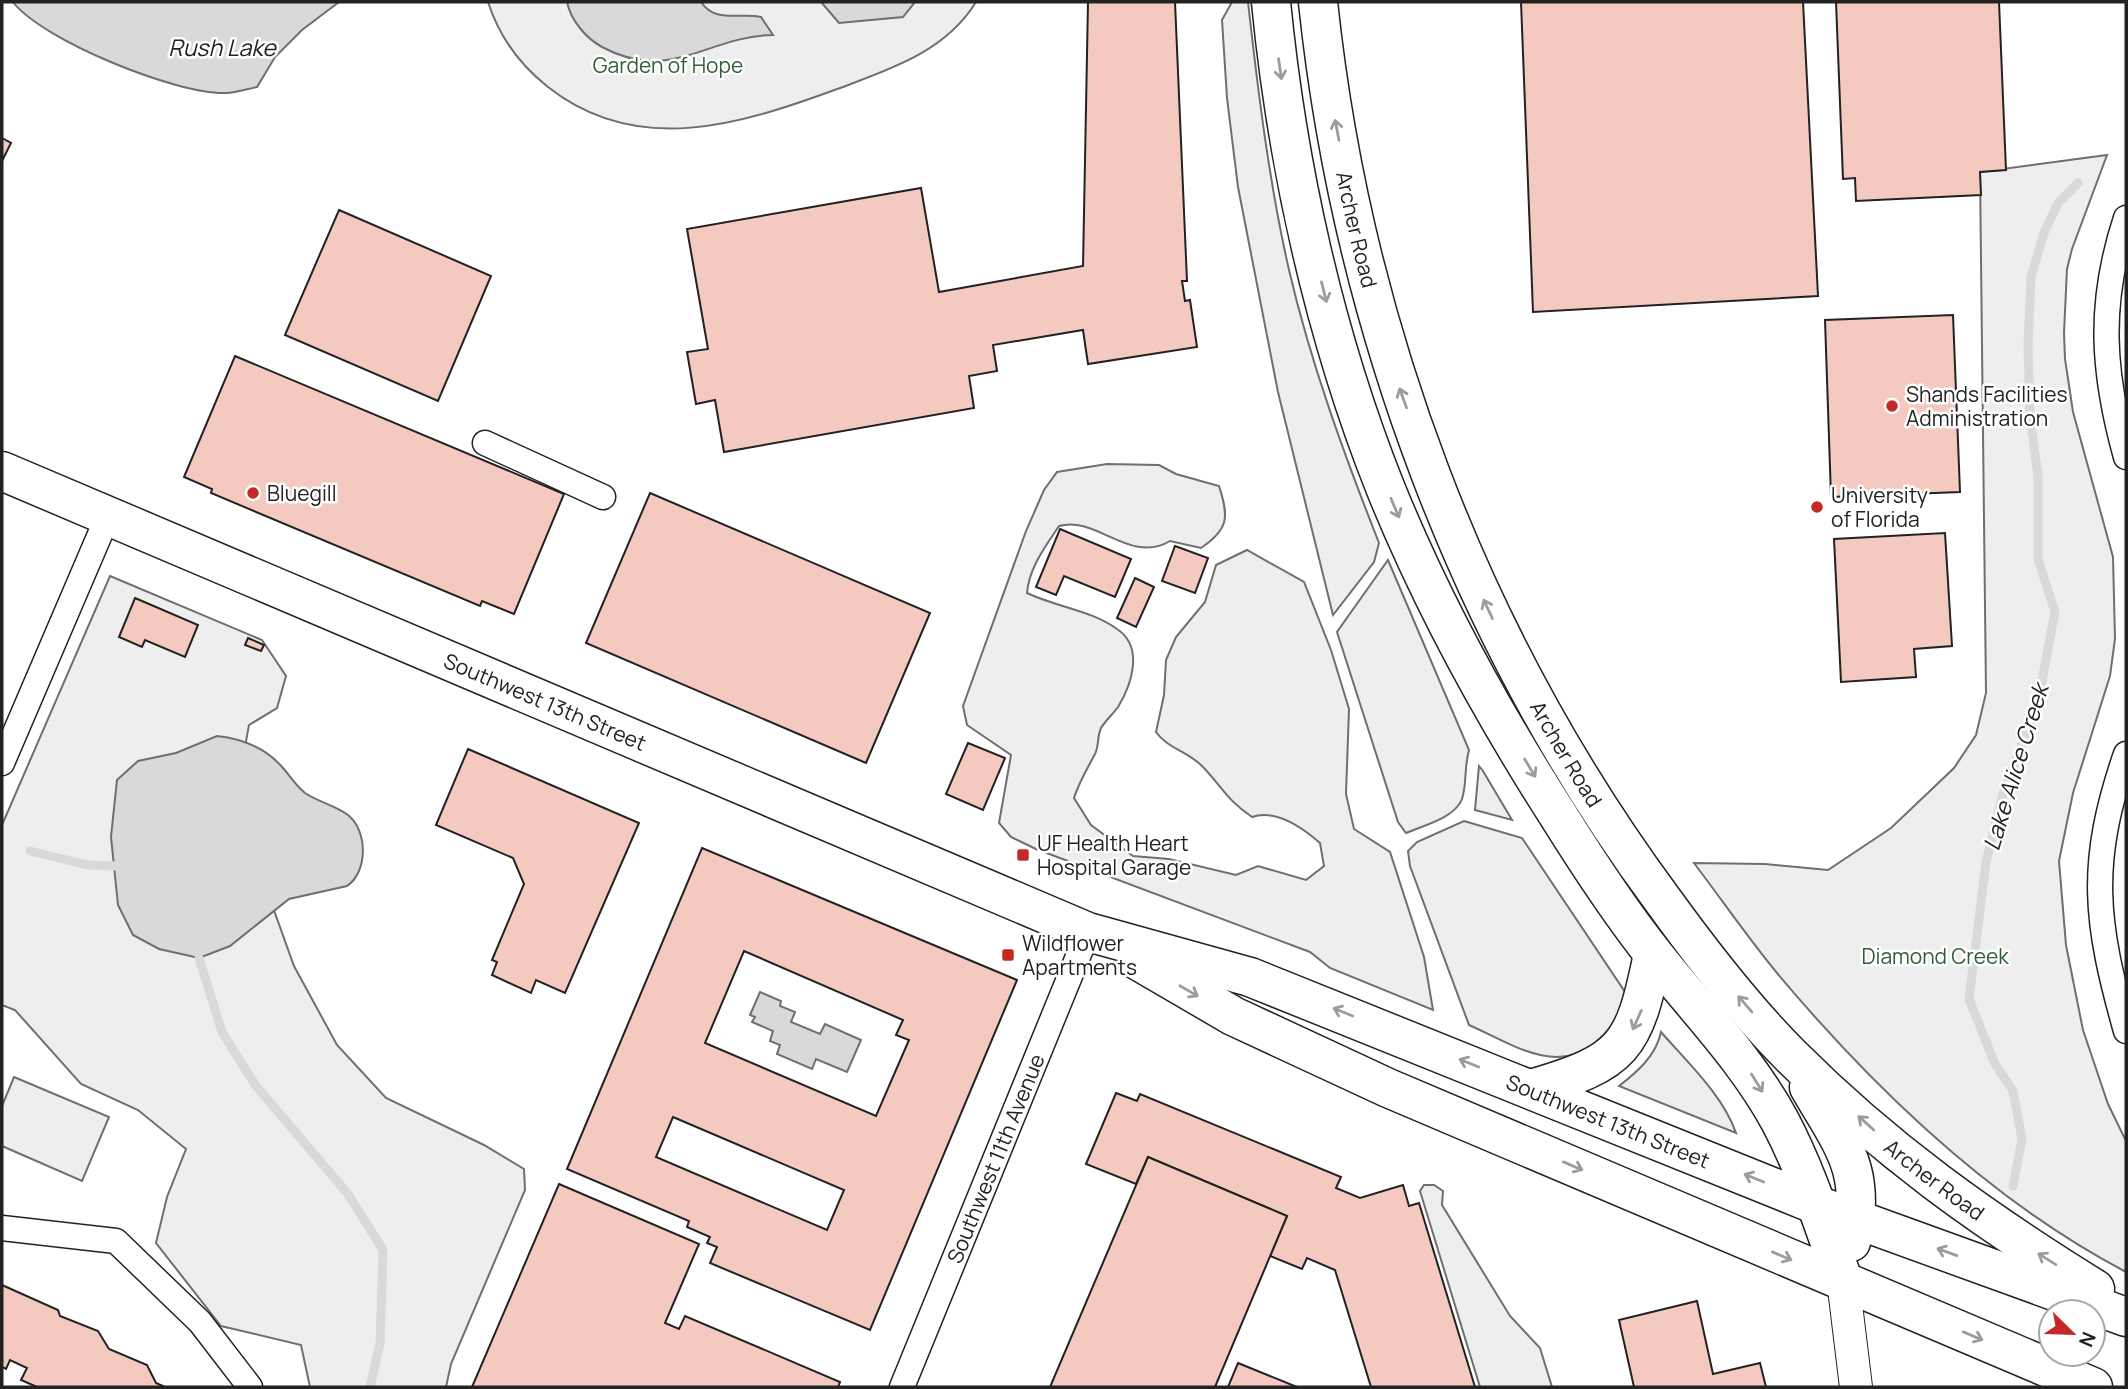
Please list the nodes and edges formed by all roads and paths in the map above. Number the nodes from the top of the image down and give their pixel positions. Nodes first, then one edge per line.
1 (1271, 2) edge
2 (1318, 2) edge
3 (2126, 218) edge
4 (485, 443) dead end
5 (2126, 457) edge
6 (2, 471) edge
7 (603, 496) dead end
8 (107, 518) junction
9 (1507, 649) junction
10 (1471, 665) junction
11 (2126, 754) edge
12 (2, 763) edge
13 (1088, 932) junction
14 (1653, 954) junction
15 (2126, 1031) edge
16 (1790, 1055) junction
17 (1531, 1089) junction
18 (1817, 1205) junction
19 (1856, 1220) junction
20 (2, 1228) edge
21 (1843, 1280) junction
22 (2126, 1308) edge
23 (2126, 1317) edge
24 (250, 1387) edge
25 (902, 1387) edge
26 (1856, 1387) edge
27 (2093, 1387) edge

1 -> 10 main road, Archer Road
9 -> 2 main road, Archer Road
3 - 5 street
4 - 7 street
6 - 8 main road, Southwest 13th Street
8 - 12 street
8 - 13 main road, Southwest 13th Street
9 - 10 main road
16 -> 9 main road, Archer Road
10 -> 14 main road, Archer Road
11 - 15 street
17 -> 13 main road, Southwest 13th Street
13 -> 21 main road, Southwest 13th Street
13 - 25 street, Southwest 11th Avenue
14 -> 17 main road
14 -> 18 main road, Archer Road
16 - 19 main road
22 -> 16 main road, Archer Road
18 -> 17 main road, Southwest 13th Street
18 - 19 main road, Southwest 13th Street
18 - 21 main road, Archer Road
19 - 21 main road
23 -> 19 main road, Southwest 13th Street
20 - 24 street
21 - 26 street
21 -> 27 main road, Southwest 13th Street

